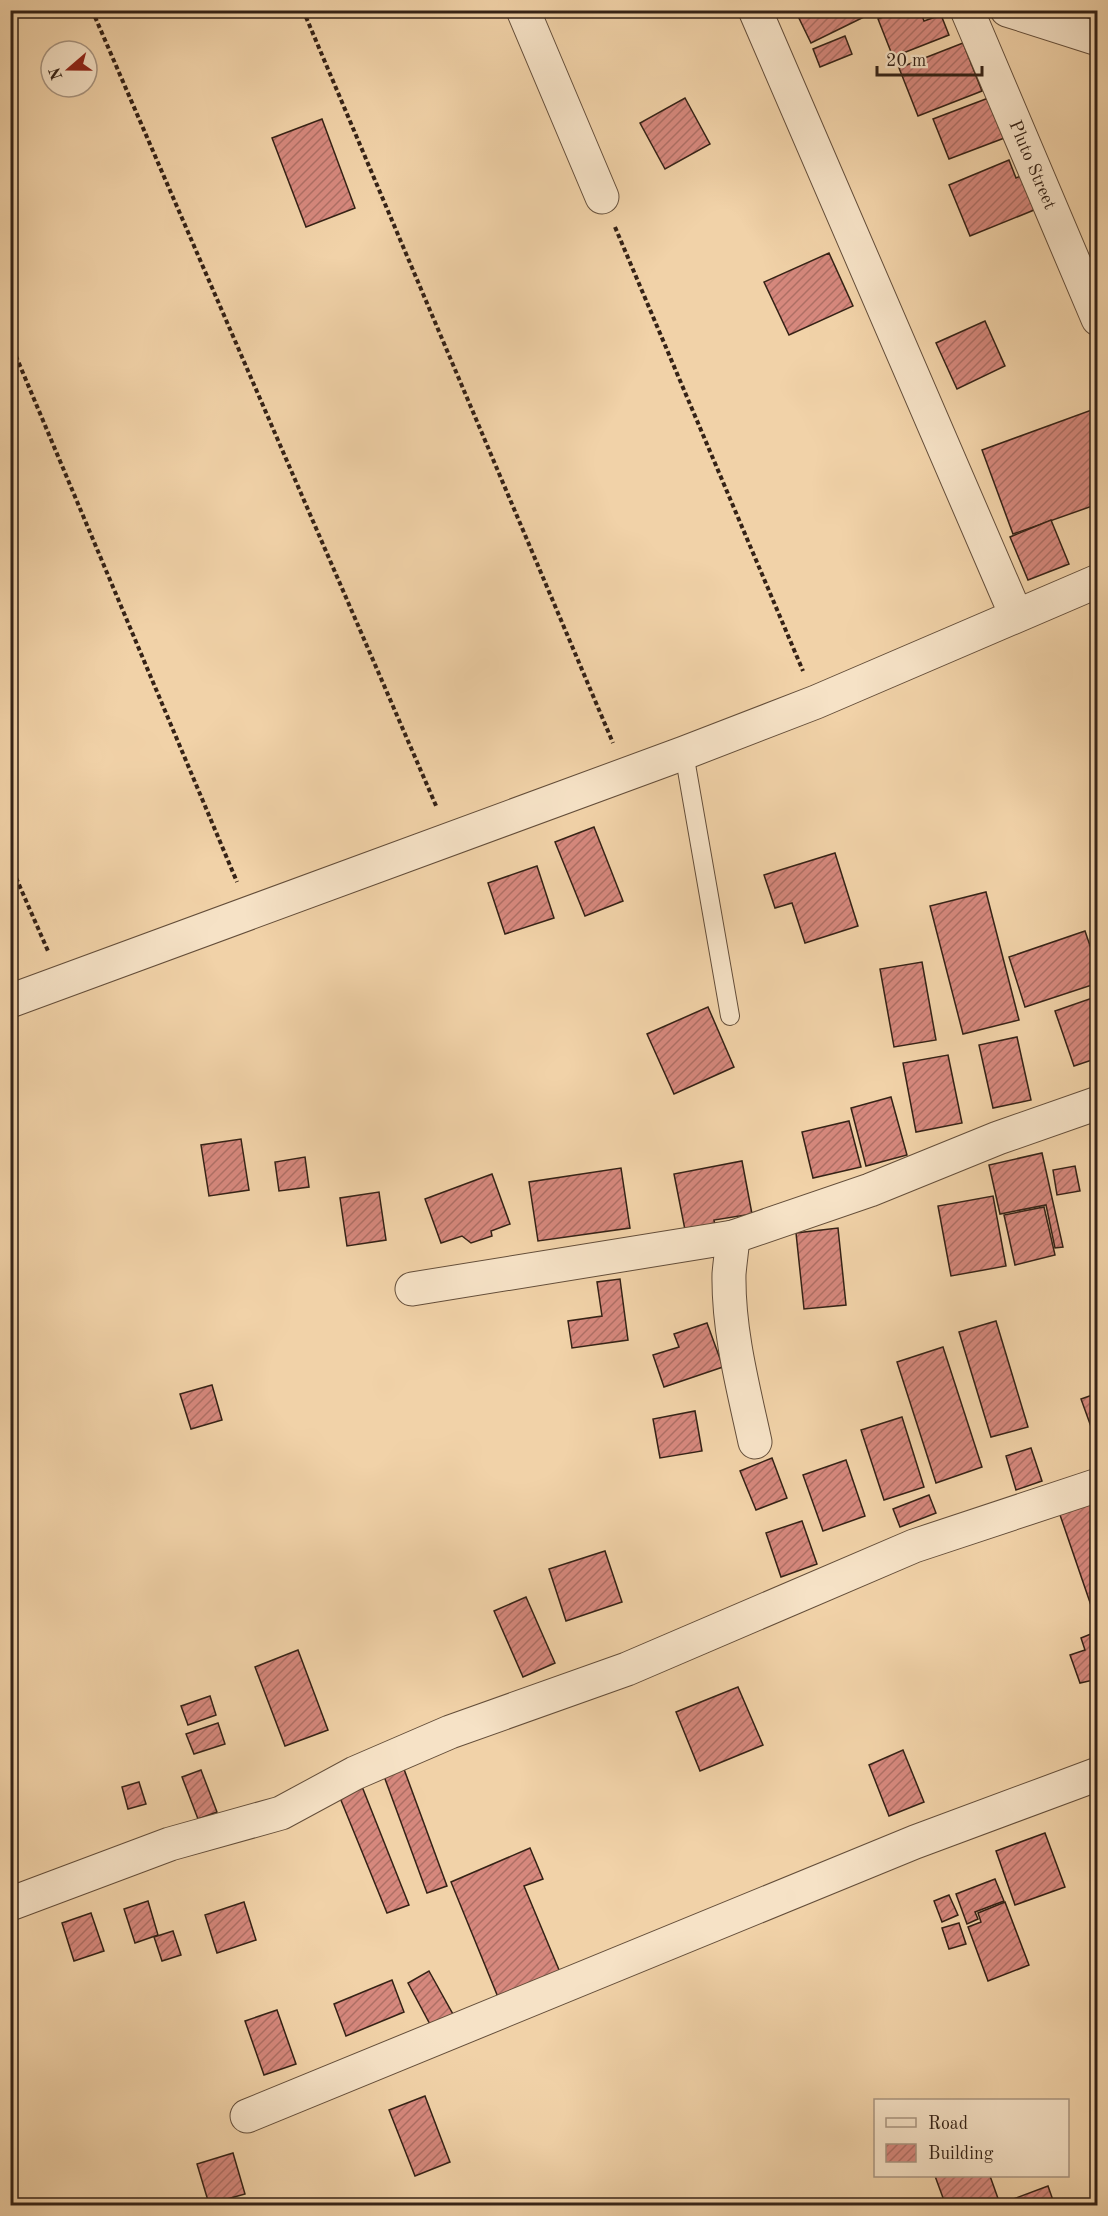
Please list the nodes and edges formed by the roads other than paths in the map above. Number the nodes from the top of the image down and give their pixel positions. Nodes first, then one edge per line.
1 (523, 10) edge
2 (755, 10) edge
3 (967, 10) edge
4 (1007, 10) edge
5 (1098, 39) edge
6 (602, 197) road end
7 (1098, 319) edge
8 (1098, 581) edge
9 (1016, 615) junction
10 (684, 753) junction
11 (10, 1001) edge
12 (730, 1016) dead end
13 (1098, 1102) edge
14 (733, 1237) junction
15 (412, 1289) dead end
16 (755, 1442) dead end
17 (1098, 1485) edge
18 (1098, 1774) edge
19 (10, 1904) edge
20 (247, 2116) dead end

1 - 6 street
2 - 9 street
3 - 7 street, Pluto Street
4 - 5 street
8 - 9 street
9 - 10 street
10 - 11 street
10 - 12 lane
13 - 14 street
14 - 15 street
14 - 16 street
17 - 19 street
18 - 20 street

